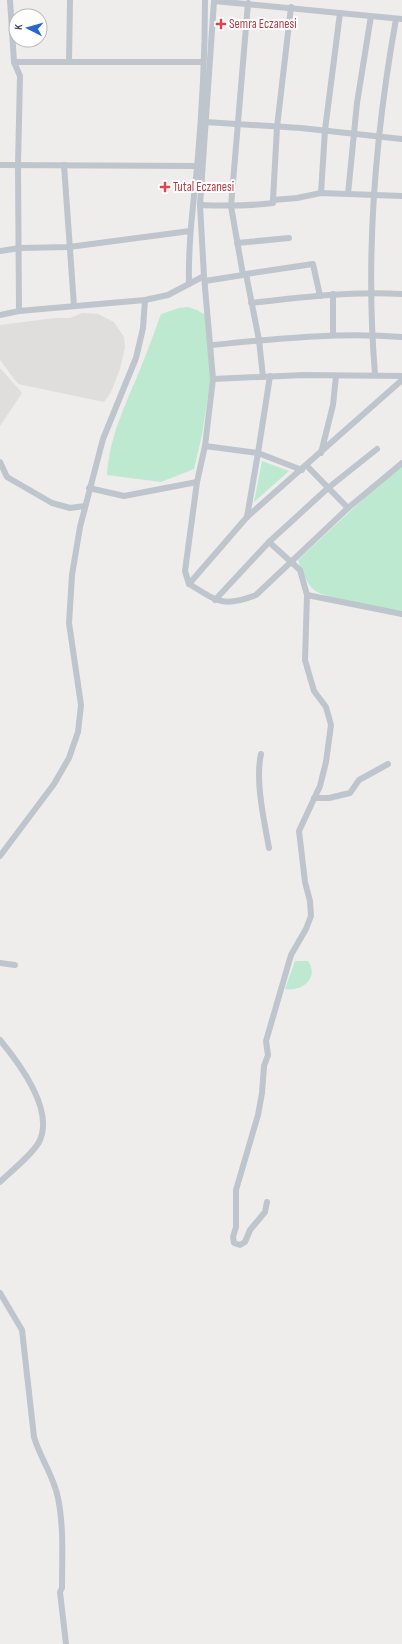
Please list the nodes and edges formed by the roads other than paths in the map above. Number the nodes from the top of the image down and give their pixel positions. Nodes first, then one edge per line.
1 (10, 0) edge
2 (70, 0) edge
3 (205, 0) edge
4 (214, 0) edge
5 (248, 3) junction
6 (291, 7) junction
7 (340, 13) junction
8 (371, 16) junction
9 (399, 19) edge
10 (14, 62) junction
11 (69, 62) junction
12 (203, 62) junction
13 (205, 122) junction
14 (236, 124) junction
15 (277, 127) junction
16 (324, 130) junction
17 (355, 134) junction
18 (380, 136) junction
19 (402, 139) edge
20 (18, 164) junction
21 (0, 165) edge
22 (64, 165) junction
23 (197, 166) junction
24 (321, 194) junction
25 (348, 194) junction
26 (374, 194) junction
27 (402, 196) edge
28 (273, 200) junction
29 (200, 205) junction
30 (231, 206) junction
31 (190, 231) junction
32 (289, 238) dead end
33 (237, 243) junction
34 (69, 247) junction
35 (20, 248) junction
36 (0, 251) edge
37 (244, 275) junction
38 (205, 278) junction
39 (190, 284) junction
40 (371, 292) junction
41 (333, 294) junction
42 (402, 294) edge
43 (320, 296) junction
44 (145, 300) junction
45 (251, 303) junction
46 (74, 306) junction
47 (19, 311) junction
48 (0, 315) edge
49 (333, 335) junction
50 (372, 335) junction
51 (402, 337) edge
52 (259, 340) junction
53 (212, 345) junction
54 (375, 374) junction
55 (266, 376) junction
56 (336, 376) junction
57 (402, 376) edge
58 (213, 378) junction
59 (402, 380) edge
60 (205, 446) junction
61 (377, 449) dead end
62 (258, 453) junction
63 (321, 453) junction
64 (0, 462) edge
65 (402, 463) edge
66 (304, 468) junction
67 (197, 482) junction
68 (89, 488) junction
69 (328, 488) junction
70 (85, 506) junction
71 (348, 508) junction
72 (247, 517) junction
73 (269, 542) junction
74 (289, 562) junction
75 (189, 584) junction
76 (307, 595) junction
77 (215, 600) junction
78 (402, 614) edge
79 (261, 754) dead end
80 (388, 764) dead end
81 (314, 798) junction
82 (269, 848) dead end
83 (0, 856) edge
84 (0, 963) edge
85 (15, 965) dead end
86 (0, 1040) edge
87 (0, 1182) edge
88 (267, 1202) dead end
89 (0, 1293) edge
90 (66, 1644) edge

1 - 10 street
2 - 11 street
3 - 12 street
4 - 5 street
4 - 13 street
5 - 6 street
5 - 14 street
6 - 7 street
6 - 15 street
7 - 8 street
7 - 16 street
8 - 9 street
8 - 17 street
9 - 18 street
10 - 11 street
10 - 20 street
11 - 12 street
12 - 23 street
13 - 14 street
13 - 29 street
14 - 15 street
14 - 30 street
15 - 16 street
15 - 28 street
16 - 17 street
16 - 24 street
17 - 18 street
17 - 25 street
18 - 19 street
18 - 26 street
20 - 21 street
20 - 22 street
20 - 35 street
22 - 23 street
22 - 34 street
23 - 31 street
24 - 25 street
24 - 28 street
25 - 26 street
26 - 27 street
26 - 40 street
28 - 30 street
29 - 30 street
29 - 38 street
30 - 33 street
31 - 34 street
31 - 39 street
32 - 33 street
33 - 37 street
34 - 35 street
34 - 46 street
35 - 36 street
35 - 47 street
37 - 38 street
37 - 43 street
37 - 45 street
38 - 39 street
38 - 53 street
39 - 44 street
40 - 41 street
40 - 42 street
40 - 50 street
41 - 43 street
41 - 49 street
43 - 45 street
44 - 46 street
44 - 68 street
45 - 52 street
46 - 47 street
47 - 48 street
49 - 50 street
49 - 52 street
50 - 51 street
50 - 54 street
52 - 53 street
52 - 55 street
53 - 58 street
54 - 56 street
54 - 57 street
55 - 56 street
55 - 58 street
55 - 62 street
56 - 63 street
58 - 60 street
59 - 63 street
60 - 62 street
60 - 67 street
61 - 69 street
62 - 66 street
62 - 72 street
63 - 66 street
64 - 70 street
65 - 71 street
66 - 69 street
66 - 72 street
67 - 68 street
67 - 75 street
68 - 70 street
69 - 71 street
69 - 73 street
70 - 83 street
71 - 74 street
72 - 75 street
73 - 74 street
73 - 77 street
74 - 76 street
74 - 77 street
75 - 77 street
76 - 78 street
76 - 81 street
79 - 82 street
80 - 81 street
81 - 88 street
84 - 85 street
86 - 87 street
89 - 90 street

